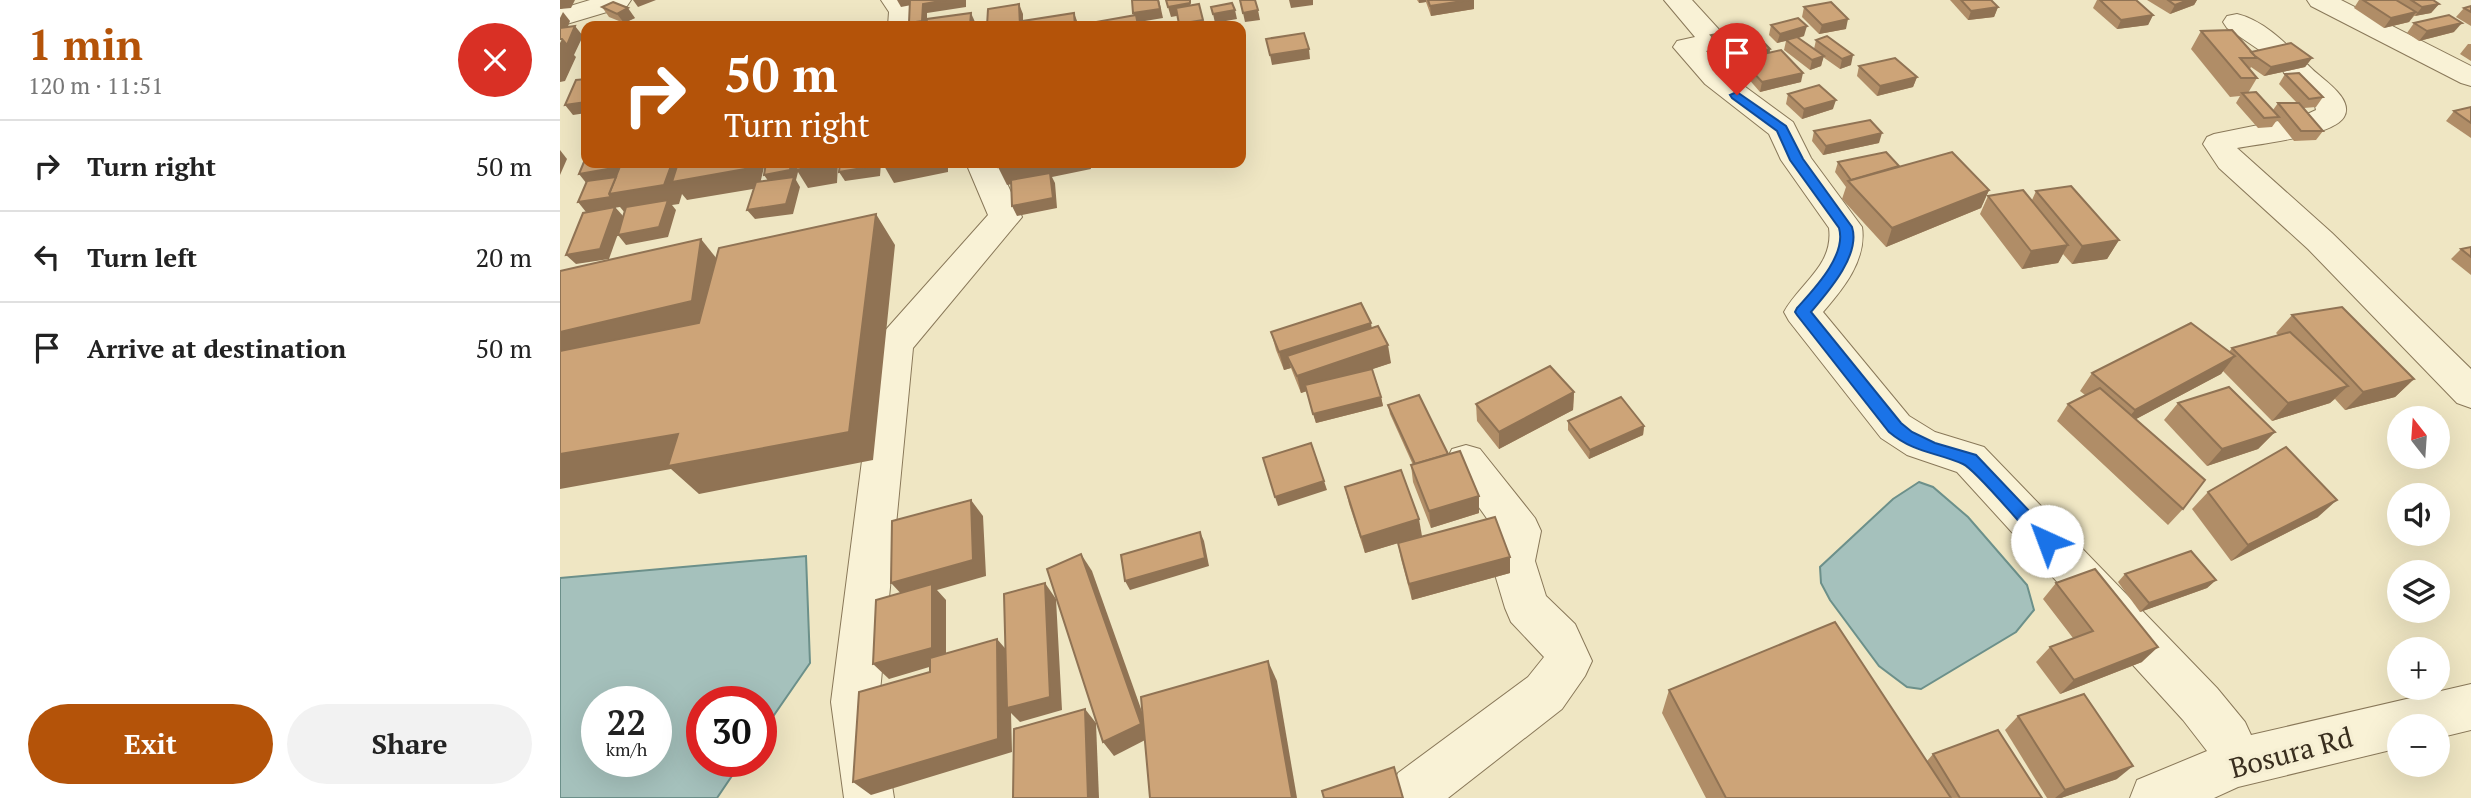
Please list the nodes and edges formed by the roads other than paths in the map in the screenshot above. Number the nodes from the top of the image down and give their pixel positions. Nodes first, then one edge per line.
1 (618, 0) edge
2 (894, 0) edge
3 (1677, 0) edge
4 (2320, 0) edge
5 (560, 19) edge
6 (901, 21) edge
7 (2237, 22) dead end
8 (2471, 77) edge
9 (984, 168) edge
10 (2471, 393) edge
11 (1466, 461) edge
12 (2471, 707) edge
13 (2236, 763) junction
14 (869, 798) edge
15 (1418, 798) edge
16 (2155, 798) edge

1 - 5 street
2 - 6 street
3 - 13 street
4 - 8 street
7 - 10 street
9 - 14 street
11 - 15 street
12 - 13 street, Bosura Rd
13 - 16 street, Bosura Rd

